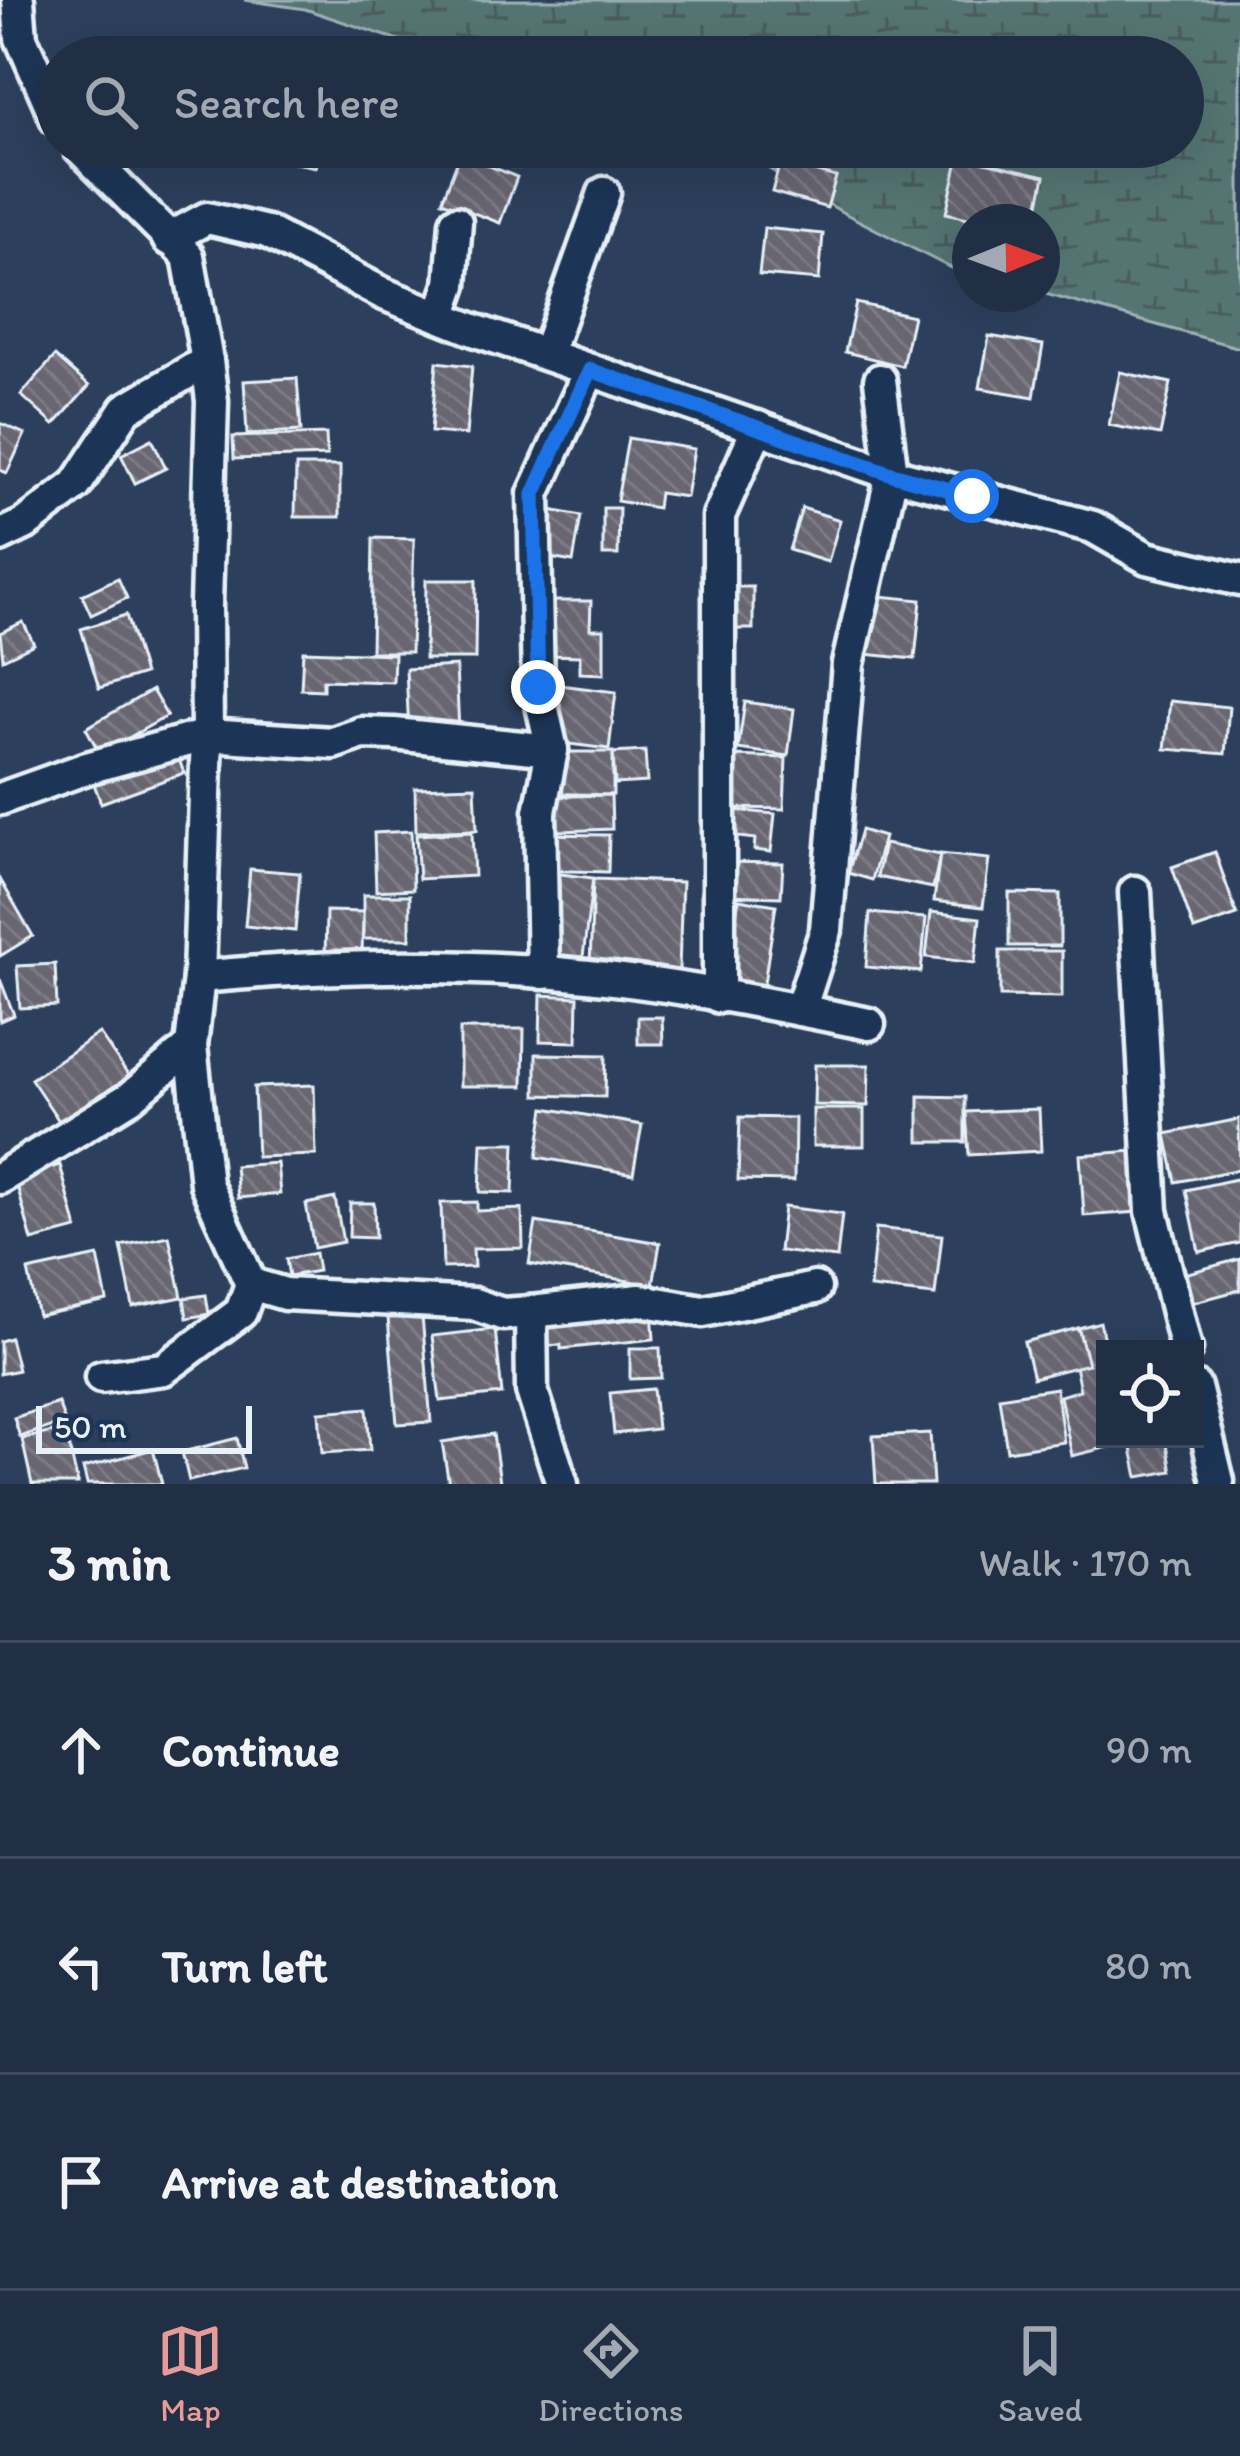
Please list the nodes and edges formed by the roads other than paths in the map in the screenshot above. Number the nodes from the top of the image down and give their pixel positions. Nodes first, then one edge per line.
1 (18, 0) edge
2 (36, 72) edge
3 (101, 168) edge
4 (604, 193) dead end
5 (456, 221) dead end
6 (168, 239) junction
7 (440, 316) junction
8 (547, 353) junction
9 (207, 361) junction
10 (590, 370) junction
11 (880, 380) dead end
12 (758, 427) junction
13 (892, 474) junction
14 (0, 536) edge
15 (1240, 580) edge
16 (207, 735) junction
17 (552, 750) junction
18 (3, 789) edge
19 (1136, 892) dead end
20 (543, 974) junction
21 (199, 977) junction
22 (719, 998) junction
23 (800, 1010) junction
24 (868, 1024) dead end
25 (191, 1046) junction
26 (0, 1178) edge
27 (251, 1284) junction
28 (815, 1288) dead end
29 (530, 1312) junction
30 (1184, 1340) edge
31 (101, 1377) dead end
32 (1204, 1420) edge
33 (1220, 1480) edge
34 (562, 1484) edge

1 - 2 street
3 - 6 street
4 - 8 street
5 - 7 street
6 - 7 street
6 - 9 street
7 - 8 street
8 - 10 street
9 - 14 street
9 - 16 street
10 - 12 street
10 - 17 street
11 - 13 street
12 - 13 street
12 - 22 street
13 - 15 street
13 - 23 street
16 - 17 street
16 - 18 street
16 - 21 street
17 - 20 street
19 - 30 street
20 - 21 street
20 - 22 street
21 - 25 street
22 - 23 street
23 - 24 street
25 - 26 street
25 - 27 street
27 - 29 street
27 - 31 street
28 - 29 street
29 - 34 street
32 - 33 street

